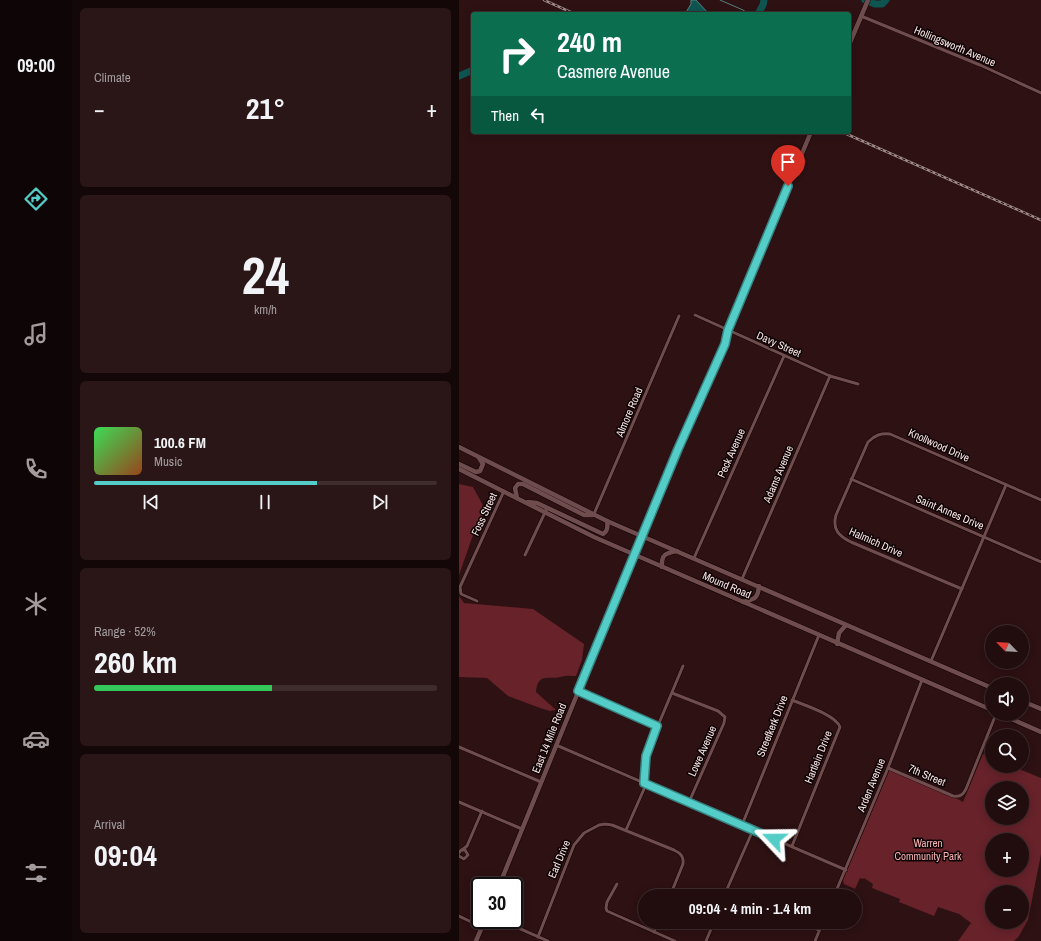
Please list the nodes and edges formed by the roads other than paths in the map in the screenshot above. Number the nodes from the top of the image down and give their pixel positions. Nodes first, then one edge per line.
1 (868, 0) edge
2 (861, 16) junction
3 (851, 40) edge
4 (1041, 93) edge
5 (810, 134) edge
6 (695, 315) dead end
7 (679, 316) dead end
8 (728, 330) junction
9 (784, 356) junction
10 (830, 376) junction
11 (858, 384) dead end
12 (459, 447) edge
13 (477, 455) junction
14 (459, 464) edge
15 (459, 470) edge
16 (851, 479) junction
17 (1006, 485) junction
18 (504, 491) junction
19 (517, 498) junction
20 (1041, 500) edge
21 (546, 511) junction
22 (595, 514) junction
23 (607, 520) junction
24 (642, 535) junction
25 (984, 537) junction
26 (677, 551) junction
27 (634, 554) junction
28 (525, 555) dead end
29 (694, 558) junction
30 (1041, 562) edge
31 (662, 567) junction
32 (742, 579) junction
33 (759, 586) junction
34 (962, 589) junction
35 (477, 601) dead end
36 (743, 602) junction
37 (846, 625) junction
38 (819, 635) junction
39 (837, 644) junction
40 (931, 661) junction
41 (683, 666) dead end
42 (922, 680) junction
43 (985, 685) edge
44 (578, 691) junction
45 (672, 693) junction
46 (792, 700) junction
47 (1029, 704) edge
48 (985, 707) edge
49 (1041, 709) edge
50 (993, 721) edge
51 (1016, 721) edge
52 (657, 726) junction
53 (1041, 732) edge
54 (556, 745) junction
55 (459, 747) edge
56 (888, 768) junction
57 (541, 782) junction
58 (644, 783) junction
59 (459, 802) edge
60 (689, 802) junction
61 (482, 812) junction
62 (742, 825) junction
63 (522, 829) junction
64 (626, 830) junction
65 (753, 830) junction
66 (467, 846) junction
67 (792, 846) junction
68 (462, 850) junction
69 (467, 852) junction
70 (459, 853) edge
71 (459, 856) edge
72 (846, 870) junction
73 (503, 877) edge
74 (617, 884) dead end
75 (673, 889) edge
76 (727, 889) edge
77 (837, 889) edge
78 (459, 916) edge
79 (471, 922) edge
80 (481, 929) edge
81 (520, 929) edge
82 (655, 929) edge
83 (711, 929) edge
84 (819, 930) edge
85 (654, 932) junction
86 (538, 937) junction
87 (476, 941) edge
88 (548, 941) edge
89 (675, 941) edge
90 (706, 941) edge
91 (815, 941) edge

1 - 2 main road
2 - 3 main road
2 - 4 street, Hollingsworth Avenue
5 - 8 main road, East 14 Mile Road
6 - 8 street, Davy Street
7 - 22 street, Almore Road
8 - 9 street, Davy Street
8 - 24 main road, East 14 Mile Road
9 - 10 street, Davy Street
9 - 29 street, Peck Avenue
10 - 11 street, Davy Street
10 - 32 street, Adams Avenue
12 - 13 main road, Mound Road
13 - 14 main road
13 - 22 main road, Mound Road
15 - 18 main road, Mound Road
16 - 17 street, Knollwood Drive
16 - 25 street, Saint Annes Drive
16 - 34 street, Halmich Drive
17 - 20 street, Knollwood Drive
17 - 25 street
18 - 19 main road, Mound Road
18 - 35 street, Foss Street
19 - 21 main road, Mound Road
19 - 22 main road
21 - 23 main road
21 - 27 main road, Mound Road
21 - 28 street
22 - 23 main road, Mound Road
23 - 24 main road, Mound Road
24 - 26 main road, Mound Road
24 - 27 main road, East 14 Mile Road
25 - 30 street, Saint Annes Drive
25 - 34 street
26 - 29 main road, Mound Road
26 - 31 main road
27 - 31 main road, Mound Road
27 - 44 main road, East 14 Mile Road
29 - 32 main road, Mound Road
31 - 36 main road, Mound Road
32 - 33 main road, Mound Road
33 - 36 main road
33 - 37 main road, Mound Road
34 - 40 street
36 - 38 main road, Mound Road
37 - 39 main road
37 - 40 main road, Mound Road
38 - 39 main road, Mound Road
38 - 46 street, Streefkerk Drive
39 - 42 main road, Mound Road
40 - 43 main road, Mound Road
41 - 45 street
42 - 48 main road, Mound Road
42 - 56 street, Arden Avenue
44 - 52 street
44 - 54 main road, East 14 Mile Road
45 - 52 street
45 - 60 street, Lowe Avenue
46 - 62 street, Streefkerk Drive
46 - 67 street, Hartlein Drive
47 - 49 main road
50 - 56 street, 7th Street
51 - 53 main road
52 - 58 street
54 - 57 main road, East 14 Mile Road
54 - 58 street
55 - 57 street
56 - 72 street, Arden Avenue
57 - 63 main road, East 14 Mile Road
58 - 60 street
58 - 64 street
59 - 61 street
60 - 62 street
61 - 63 street
61 - 66 street
62 - 65 street
63 - 73 main road, East 14 Mile Road
64 - 75 street, Earl Drive
64 - 86 street, Earl Drive
65 - 67 street
65 - 76 street
66 - 68 street
66 - 69 street
67 - 72 street
68 - 69 street
68 - 70 street
69 - 71 street
72 - 77 street, Arden Avenue
74 - 85 street
78 - 79 street
80 - 87 main road
81 - 86 street
82 - 85 street
83 - 90 street
84 - 91 street
85 - 89 street
86 - 88 street

